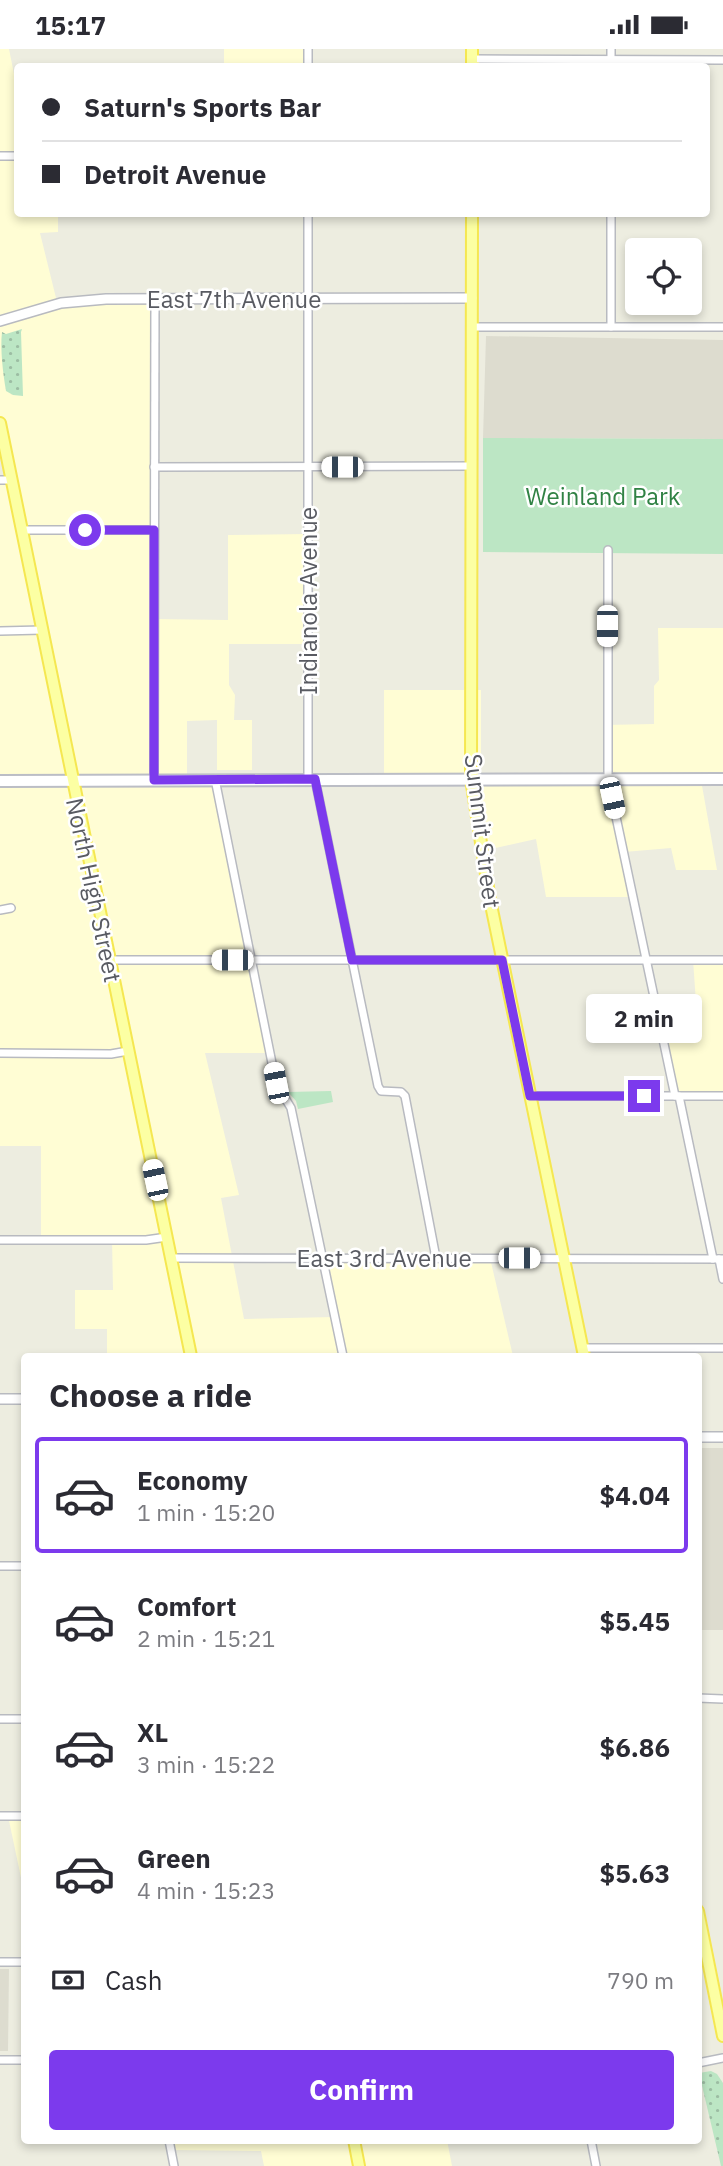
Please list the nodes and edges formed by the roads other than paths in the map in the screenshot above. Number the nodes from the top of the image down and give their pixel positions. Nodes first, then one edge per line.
1 (611, 49) edge
2 (472, 58) edge
3 (723, 60) edge
4 (611, 63) edge
5 (308, 217) edge
6 (472, 217) edge
7 (611, 217) edge
8 (472, 298) junction
9 (155, 299) junction
10 (308, 299) junction
11 (0, 321) edge
12 (472, 327) junction
13 (611, 327) junction
14 (723, 327) edge
15 (0, 423) edge
16 (472, 466) junction
17 (154, 467) junction
18 (308, 467) junction
19 (6, 480) edge
20 (22, 530) junction
21 (154, 530) junction
22 (608, 550) dead end
23 (42, 630) junction
24 (0, 631) edge
25 (215, 779) junction
26 (311, 779) junction
27 (471, 779) junction
28 (608, 779) junction
29 (723, 779) edge
30 (72, 780) junction
31 (154, 780) junction
32 (0, 781) edge
33 (10, 908) dead end
34 (0, 910) edge
35 (109, 960) junction
36 (251, 960) junction
37 (352, 960) junction
38 (502, 960) junction
39 (646, 960) junction
40 (723, 960) edge
41 (128, 1051) junction
42 (0, 1053) edge
43 (530, 1096) junction
44 (677, 1096) junction
45 (723, 1096) edge
46 (167, 1237) junction
47 (0, 1240) edge
48 (171, 1258) junction
49 (324, 1258) junction
50 (436, 1258) junction
51 (564, 1258) junction
52 (718, 1259) edge
53 (723, 1279) edge
54 (723, 1348) edge
55 (583, 1352) edge
56 (190, 1353) edge
57 (342, 1353) edge
58 (0, 1399) edge
59 (21, 1399) edge
60 (702, 1437) edge
61 (723, 1437) edge
62 (0, 1566) edge
63 (21, 1566) edge
64 (702, 1698) edge
65 (723, 1699) edge
66 (0, 1719) edge
67 (21, 1719) edge
68 (0, 1816) edge
69 (21, 1816) edge
70 (702, 1931) edge
71 (0, 1962) edge
72 (21, 1962) edge
73 (723, 2036) edge
74 (723, 2058) edge
75 (0, 2060) edge
76 (21, 2060) edge
77 (702, 2062) edge
78 (170, 2144) edge
79 (355, 2144) edge
80 (592, 2144) edge
81 (174, 2166) edge
82 (359, 2166) edge
83 (596, 2166) edge

1 - 4 street
2 - 4 street
3 - 4 street
5 - 10 street, Indianola Avenue
6 - 8 main road, Summit Street
7 - 13 street
8 - 10 street, East 7th Avenue
8 - 12 main road, Summit Street
9 - 10 street, East 7th Avenue
9 - 11 street, East 7th Avenue
9 - 17 street
10 - 18 street, Indianola Avenue
12 - 13 street
12 - 16 main road, Summit Street
13 - 14 street
15 - 19 main road, North High Street
16 - 18 street
16 - 27 main road, Summit Street
17 - 18 street
17 - 21 street
18 - 26 street, Indianola Avenue
19 - 20 main road, North High Street
20 - 21 street
20 - 23 main road, North High Street
21 - 31 street
22 - 28 street
23 - 24 street
23 - 30 main road, North High Street
25 - 26 main road
25 - 31 main road
25 - 36 street
26 - 27 main road
26 - 37 street, Indianola Avenue
27 - 28 main road
27 - 38 main road, Summit Street
28 - 29 main road
28 - 39 street
30 - 31 main road
30 - 32 main road
30 - 35 main road, North High Street
33 - 34 street
35 - 36 street
35 - 41 main road, North High Street
36 - 37 street
36 - 49 street
37 - 38 street
37 - 50 street, Indianola Avenue
38 - 39 street
38 - 43 main road, Summit Street
39 - 40 street
39 - 44 street
41 - 42 street
41 - 46 main road, North High Street
43 - 44 street
43 - 51 main road, Summit Street
44 - 45 street
44 - 52 street
46 - 47 street
46 - 48 main road, North High Street
48 - 49 street, East 3rd Avenue
48 - 56 main road, North High Street
49 - 50 street, East 3rd Avenue
49 - 57 street
50 - 51 street, East 3rd Avenue
51 - 52 street, East 3rd Avenue
51 - 55 main road, Summit Street
52 - 53 street
54 - 55 street
58 - 59 street
60 - 61 street
62 - 63 street
64 - 65 street
66 - 67 street
68 - 69 street
70 - 73 main road
71 - 72 street
74 - 77 street
75 - 76 street
78 - 81 street
79 - 82 main road
80 - 83 street

